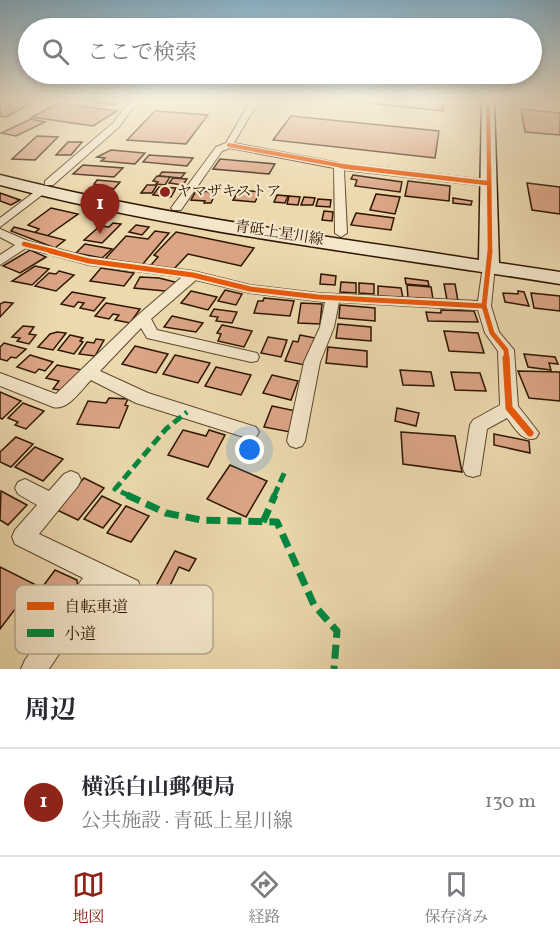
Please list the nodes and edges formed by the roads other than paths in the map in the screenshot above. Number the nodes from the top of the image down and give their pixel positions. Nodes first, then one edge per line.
1 (108, 131) edge
2 (237, 131) edge
3 (488, 131) edge
4 (229, 145) junction
5 (339, 166) junction
6 (1, 174) edge
7 (487, 183) junction
8 (45, 187) junction
9 (177, 208) junction
10 (0, 224) edge
11 (0, 233) edge
12 (341, 233) junction
13 (24, 244) junction
14 (0, 261) edge
15 (489, 261) junction
16 (560, 266) edge
17 (194, 275) junction
18 (560, 278) edge
19 (333, 298) junction
20 (484, 306) junction
21 (143, 318) junction
22 (251, 357) dead end
23 (90, 373) junction
24 (0, 379) edge
25 (509, 408) junction
26 (250, 432) dead end
27 (530, 433) dead end
28 (296, 441) dead end
29 (473, 469) dead end
30 (71, 480) dead end
31 (25, 488) dead end
32 (51, 502) junction
33 (98, 576) junction
34 (92, 585) edge
35 (120, 585) edge
36 (44, 654) edge
37 (34, 669) edge

1 - 8 street
2 - 4 street
3 - 7 main road
4 - 5 street
4 - 9 street
5 - 7 street
5 - 12 street
6 - 8 main road, 青砥上星川線
7 - 15 main road
8 - 9 main road, 青砥上星川線
8 - 10 street
8 - 15 main road, 青砥上星川線
9 - 12 main road, 青砥上星川線
11 - 13 street
12 - 15 main road, 青砥上星川線
13 - 14 street
13 - 17 street
15 - 16 main road, 青砥上星川線
15 - 18 main road, 青砥上星川線
15 - 20 street
17 - 19 street
17 - 21 street
19 - 20 street
19 - 28 street
20 - 25 street
21 - 22 street
21 - 23 street
23 - 24 street
23 - 26 street
25 - 27 street
25 - 29 street
30 - 32 street
31 - 32 street
32 - 33 street
33 - 34 street
33 - 35 street
36 - 37 street

